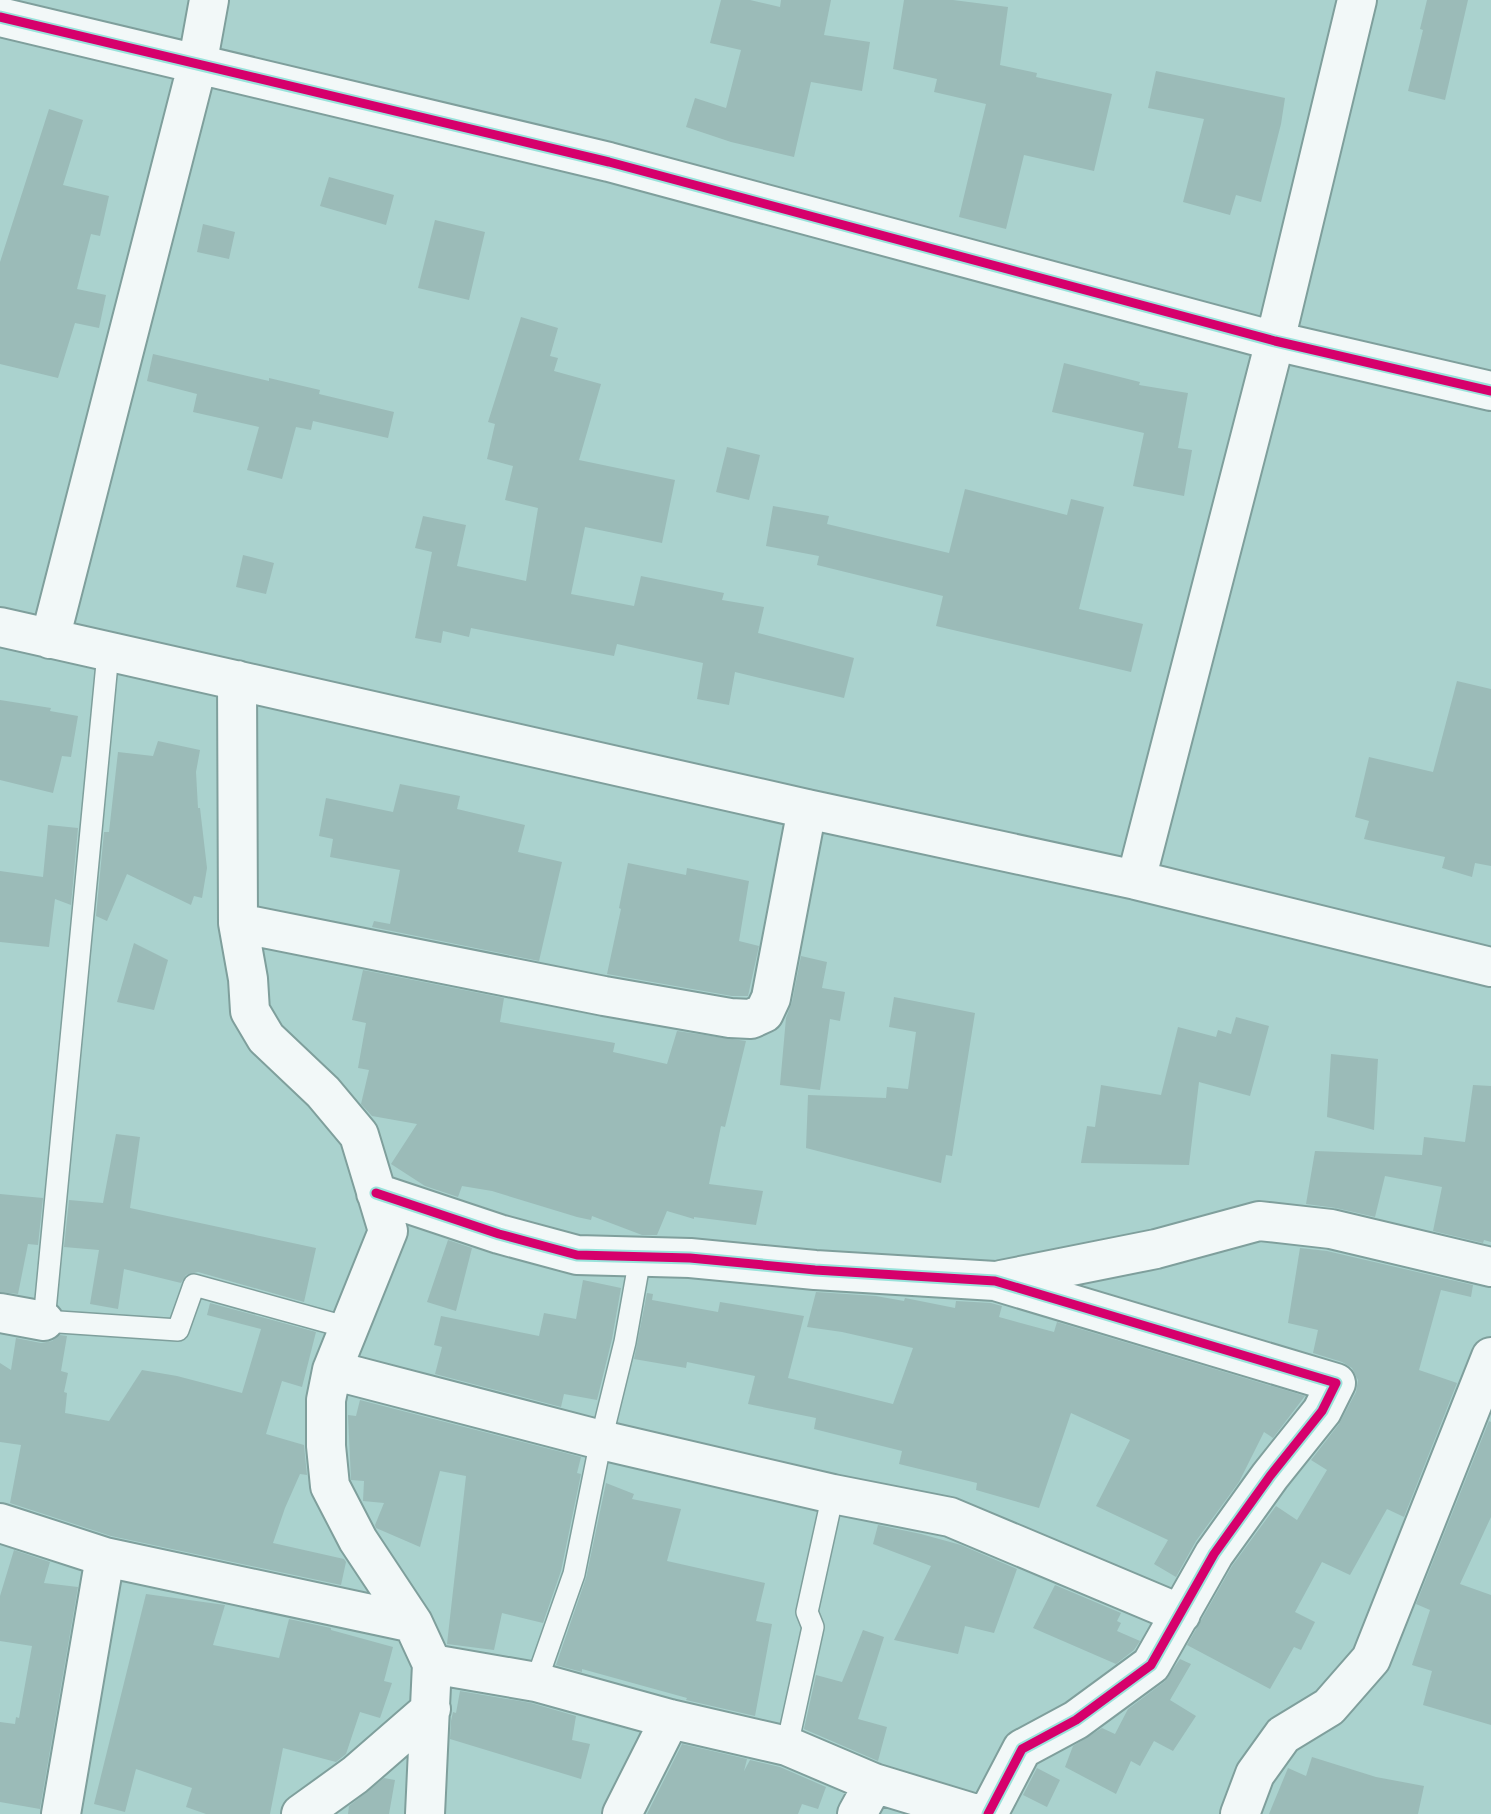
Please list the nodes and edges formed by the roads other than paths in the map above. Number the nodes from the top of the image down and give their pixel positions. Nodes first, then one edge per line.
1 (209, 0) edge
2 (1357, 0) edge
3 (0, 18) edge
4 (197, 66) junction
5 (1275, 341) junction
6 (1491, 391) edge
7 (0, 627) edge
8 (50, 639) junction
9 (108, 653) junction
10 (237, 680) junction
11 (807, 809) junction
12 (1136, 880) junction
13 (238, 923) junction
14 (1491, 967) edge
15 (376, 1193) junction
16 (640, 1258) junction
17 (1491, 1267) edge
18 (995, 1281) junction
19 (0, 1313) edge
20 (44, 1321) junction
21 (349, 1328) junction
22 (1491, 1357) edge
23 (332, 1370) junction
24 (601, 1440) junction
25 (833, 1494) junction
26 (0, 1523) edge
27 (105, 1557) junction
28 (1181, 1614) junction
29 (413, 1623) junction
30 (432, 1664) junction
31 (536, 1682) junction
32 (431, 1709) junction
33 (670, 1719) junction
34 (787, 1746) junction
35 (866, 1799) edge
36 (61, 1814) edge
37 (301, 1814) edge
38 (425, 1814) edge
39 (622, 1814) edge
40 (976, 1814) edge
41 (988, 1814) edge
42 (1240, 1814) edge

1 - 4 street
2 - 5 street
3 - 4 street
4 - 5 street
4 - 8 street
5 - 6 street
5 - 12 street
7 - 8 street
8 - 9 street
9 - 10 street
9 - 20 lane
10 - 11 street
10 - 13 street
11 - 12 street
11 - 13 street
12 - 14 street
13 - 15 street
15 - 16 street
15 - 21 street
16 - 18 street
16 - 24 lane
17 - 18 street
18 - 28 street
19 - 20 street
20 - 21 lane
21 - 23 street
22 - 42 street
23 - 24 street
23 - 29 street
24 - 25 street
24 - 31 lane
25 - 28 street
25 - 34 lane
26 - 27 street
27 - 29 street
27 - 36 street
28 - 41 street
29 - 30 street
30 - 31 street
30 - 32 street
31 - 33 street
32 - 37 street
32 - 38 street
33 - 34 street
33 - 39 street
34 - 35 street
35 - 40 street

